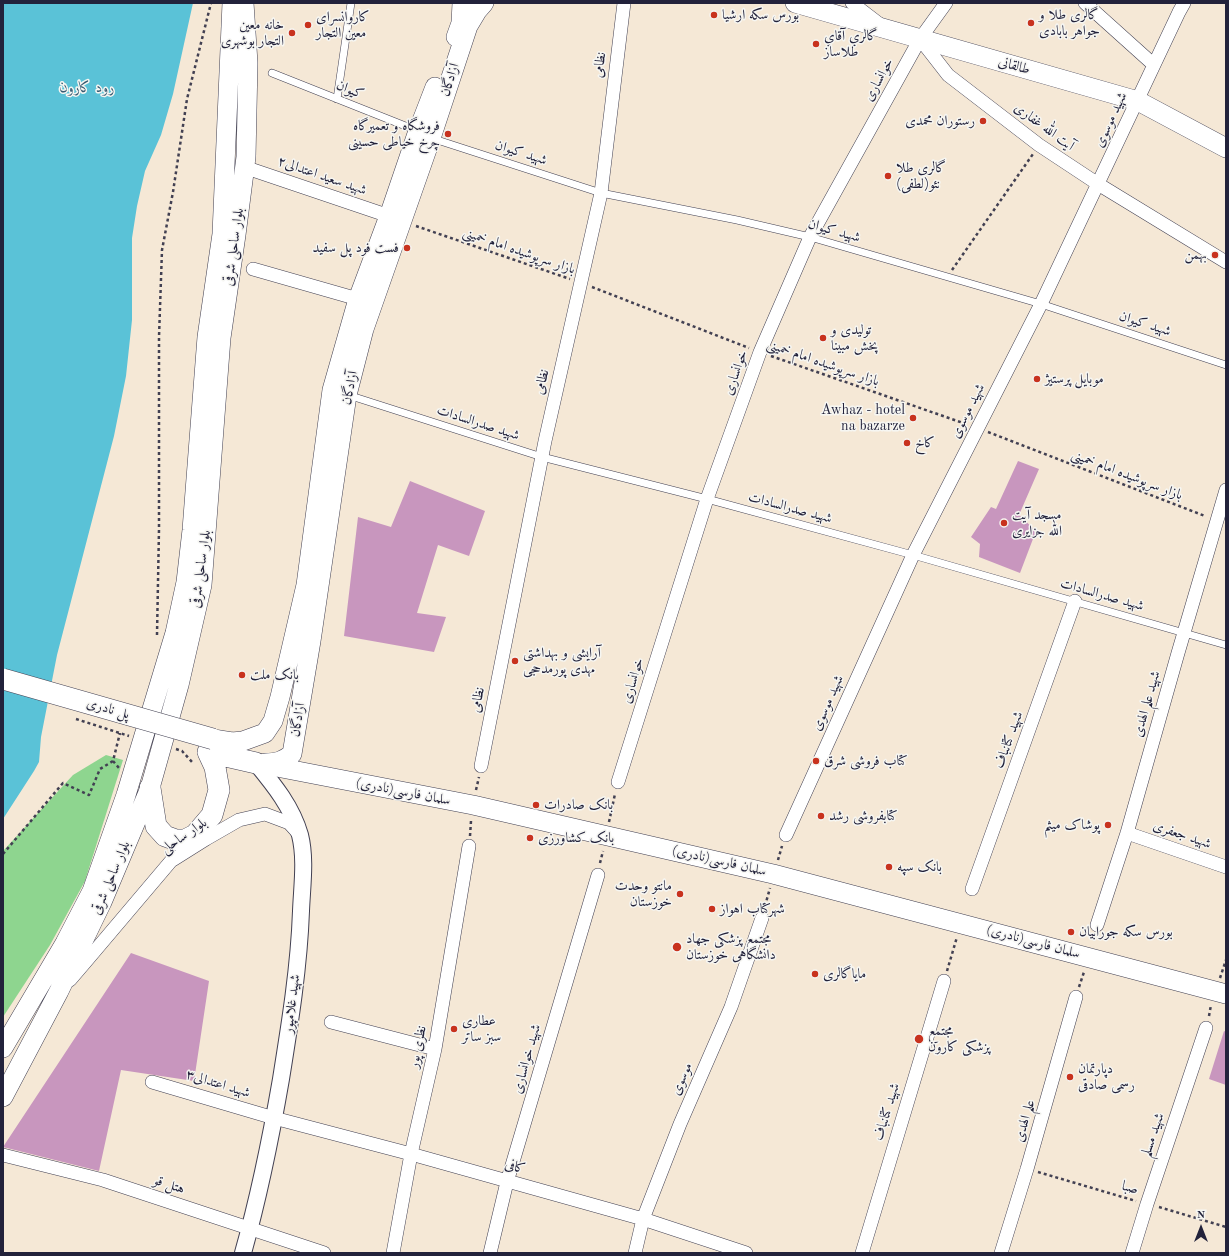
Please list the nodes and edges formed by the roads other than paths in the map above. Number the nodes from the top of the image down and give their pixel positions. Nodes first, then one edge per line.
1 (232, 3) edge
2 (244, 3) edge
3 (351, 3) edge
4 (462, 3) edge
5 (484, 3) edge
6 (624, 3) edge
7 (795, 3) edge
8 (852, 3) edge
9 (946, 3) edge
10 (1085, 3) edge
11 (1184, 3) edge
12 (884, 28) junction
13 (920, 39) junction
14 (1154, 65) junction
15 (272, 73) dead end
16 (337, 99) junction
17 (1138, 101) junction
18 (425, 134) junction
19 (1226, 148) edge
20 (244, 167) junction
21 (1098, 184) junction
22 (601, 193) junction
23 (396, 218) junction
24 (810, 237) junction
25 (1226, 262) edge
26 (254, 269) dead end
27 (358, 299) junction
28 (1041, 304) junction
29 (1226, 365) edge
30 (348, 395) junction
31 (542, 457) junction
32 (1226, 490) edge
33 (707, 499) junction
34 (913, 555) junction
35 (1075, 601) junction
36 (1184, 632) junction
37 (1226, 645) edge
38 (3, 678) edge
39 (3, 689) edge
40 (206, 753) junction
41 (256, 763) junction
42 (482, 766) dead end
43 (618, 782) dead end
44 (150, 788) junction
45 (1127, 833) junction
46 (300, 835) junction
47 (786, 835) dead end
48 (469, 846) dead end
49 (1226, 867) edge
50 (598, 875) dead end
51 (972, 889) dead end
52 (762, 918) dead end
53 (1097, 925) dead end
54 (944, 981) dead end
55 (59, 991) junction
56 (1226, 994) edge
57 (1076, 997) dead end
58 (331, 1022) dead end
59 (1206, 1028) dead end
60 (3, 1048) edge
61 (435, 1049) junction
62 (152, 1082) dead end
63 (3, 1097) edge
64 (274, 1118) junction
65 (412, 1154) junction
66 (3, 1155) edge
67 (507, 1182) junction
68 (643, 1219) junction
69 (250, 1228) junction
70 (243, 1253) edge
71 (324, 1253) edge
72 (393, 1253) edge
73 (490, 1253) edge
74 (635, 1253) edge
75 (746, 1253) edge
76 (862, 1253) edge
77 (1001, 1253) edge
78 (1132, 1253) edge

1 - 60 main road, بلوار ساحلی شرقی
2 - 20 main road, بلوار ساحلی شرقی
3 - 16 lane
4 - 18 main road, آزادگان
5 - 18 main road, آزادگان
6 - 22 street, نظامی
7 - 12 main road, طالقانی
8 - 12 street
9 - 13 street, خوانساری
10 - 14 street
11 - 14 street, شهید موسوی
12 - 13 main road, طالقانی
13 - 17 main road, طالقانی
13 - 21 street, آیت الله غفاری
13 - 24 street, خوانساری
14 - 17 street, شهید موسوی
15 - 16 lane, کیوان
16 - 18 lane, کیوان
17 - 19 main road, طالقانی
17 - 21 street, شهید موسوی
18 - 22 lane, شهید کیوان
18 - 23 main road, آزادگان
20 - 23 street, شهید سعید اعتدالی۲
20 - 44 main road, بلوار ساحلی شرقی
21 - 25 street, آیت الله غفاری
21 - 28 street, شهید موسوی
22 - 24 lane, شهید کیوان
22 - 31 street, نظامی
23 - 27 main road, آزادگان
23 - 30 main road, آزادگان
24 - 28 lane, شهید کیوان
24 - 33 street, خوانساری
26 - 27 street
27 - 40 main road, آزادگان
28 - 29 lane, شهید کیوان
28 - 34 street, شهید موسوی
30 - 31 lane, شهید صدرالسادات
30 - 41 main road, آزادگان
31 - 33 lane, شهید صدرالسادات
31 - 42 street, نظامی
32 - 36 street, شهید علم الهدی
33 - 34 lane, شهید صدرالسادات
33 - 43 street, خوانساری
34 - 35 lane, شهید صدرالسادات
34 - 47 street, شهید موسوی
35 - 36 lane, شهید صدرالسادات
35 - 51 street, شهید کتانباف
36 - 37 lane, شهید صدرالسادات
36 - 45 street, شهید علم الهدی
38 - 40 main road, پل نادری, bridge
39 - 40 main road, پل نادری
40 - 41 main road, سلمان فارسی(نادری)
40 - 44 main road
41 - 46 street, شهید غلامپور
41 - 56 main road, سلمان فارسی(نادری)
44 - 55 main road, بلوار ساحلی شرقی
45 - 49 street, شهید جعفری
45 - 53 street, شهید علم الهدی
46 - 55 street, بلوار ساحلی
46 - 64 street, شهید غلامپور
48 - 61 street, نظری پور
50 - 67 street, شهید خوانساری
52 - 68 street, موسوی
54 - 76 street, شهید کتانباف
55 - 63 main road, بلوار ساحلی شرقی
57 - 77 street, علم الهدی
58 - 61 street
59 - 78 street, شهید مسلم
61 - 65 street, نظری پور
62 - 64 street, شهید اعتدالی۳
64 - 65 street, کافی
64 - 69 street, شهید غلامپور
65 - 67 street, کافی
65 - 72 street, نظری پور
66 - 69 street, هتل قو
67 - 68 street, کافی
67 - 73 street, شهید خوانساری
68 - 74 street, موسوی
68 - 75 street, کافی
69 - 70 street, شهید غلامپور
69 - 71 street, هتل قو

